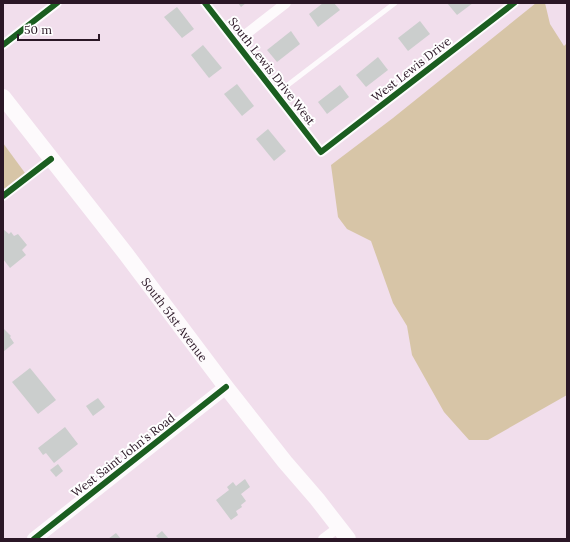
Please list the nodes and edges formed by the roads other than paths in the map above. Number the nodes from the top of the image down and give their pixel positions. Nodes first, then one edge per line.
1 (57, 3) edge
2 (205, 3) edge
3 (286, 3) edge
4 (395, 3) edge
5 (514, 3) edge
6 (236, 42) junction
7 (3, 45) edge
8 (276, 94) junction
9 (3, 97) edge
10 (321, 152) joint
11 (51, 159) junction
12 (3, 196) edge
13 (226, 388) junction
14 (343, 533) edge
15 (34, 539) edge
16 (323, 539) edge

1 - 7 street
2 - 6 street, South Lewis Drive West
3 - 6 street
4 - 8 lane
5 - 10 street, West Lewis Drive
6 - 8 street, South Lewis Drive West
8 - 10 street, South Lewis Drive West
9 - 11 main road, South 51st Avenue
11 - 12 street
11 - 13 main road, South 51st Avenue
13 - 14 main road, South 51st Avenue
13 - 15 street, West Saint John's Road
14 - 16 street

